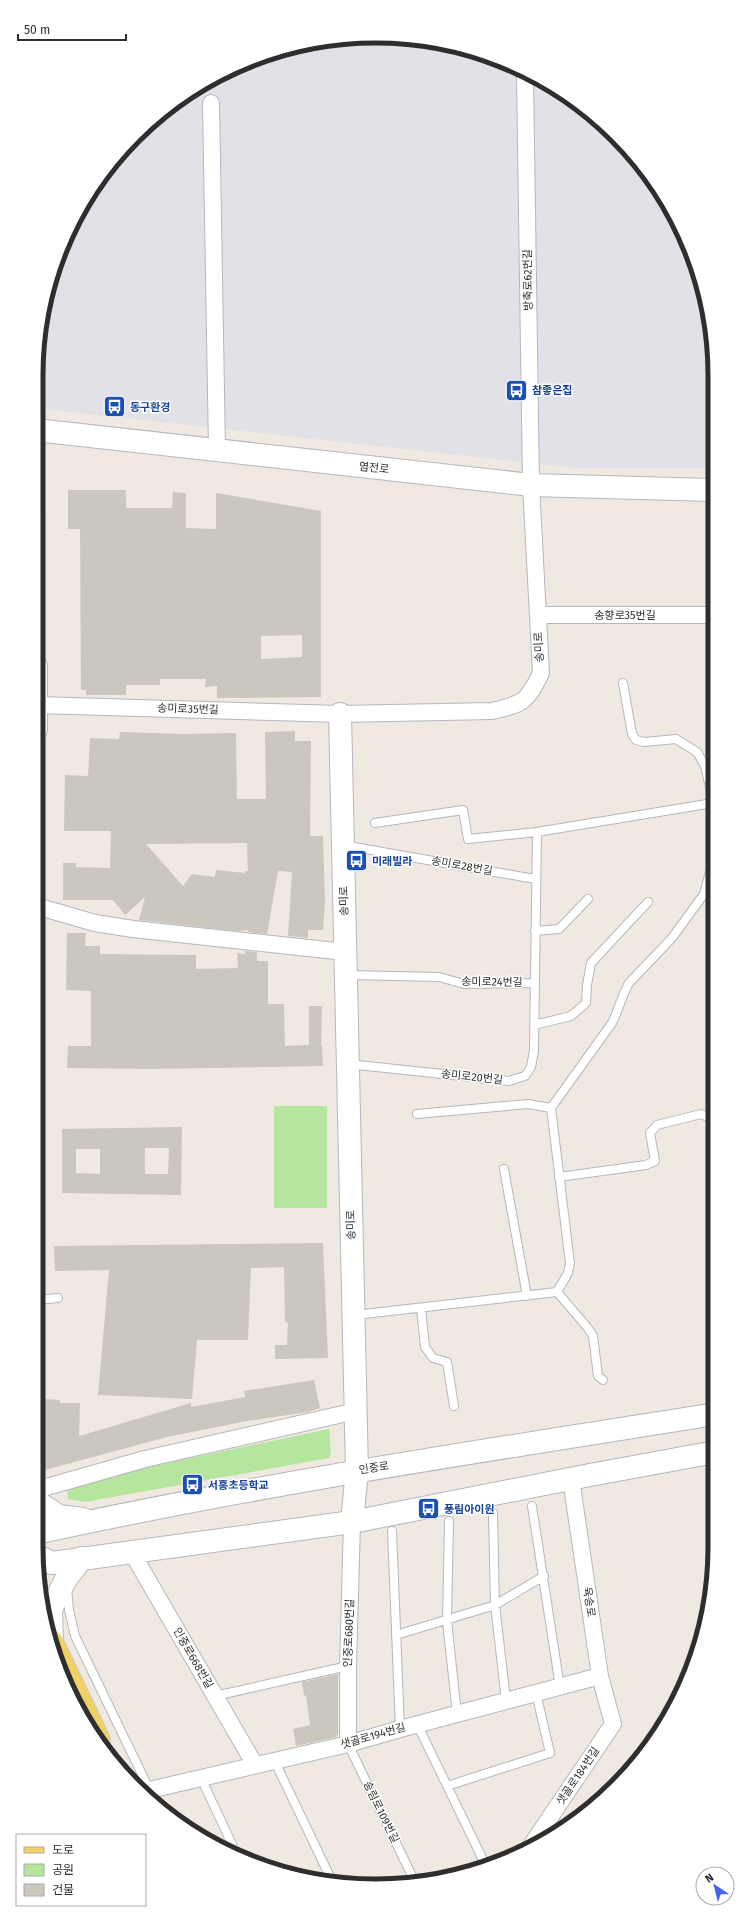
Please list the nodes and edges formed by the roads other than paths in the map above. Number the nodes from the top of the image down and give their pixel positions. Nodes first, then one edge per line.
1 (525, 78) edge
2 (211, 102) dead end
3 (43, 431) edge
4 (217, 450) junction
5 (531, 485) junction
6 (708, 490) edge
7 (538, 615) junction
8 (708, 615) edge
9 (623, 683) dead end
10 (43, 705) edge
11 (340, 714) junction
12 (708, 780) edge
13 (708, 803) edge
14 (375, 823) dead end
15 (537, 832) junction
16 (342, 845) junction
17 (535, 879) junction
18 (708, 879) edge
19 (588, 899) dead end
20 (648, 902) dead end
21 (43, 908) edge
22 (534, 931) junction
23 (345, 952) junction
24 (346, 975) junction
25 (534, 983) junction
26 (534, 1025) junction
27 (348, 1064) junction
28 (551, 1108) junction
29 (417, 1114) dead end
30 (708, 1117) edge
31 (504, 1170) dead end
32 (559, 1177) junction
33 (557, 1292) junction
34 (527, 1296) junction
35 (58, 1298) dead end
36 (43, 1299) edge
37 (421, 1308) junction
38 (354, 1316) junction
39 (603, 1380) dead end
40 (454, 1406) dead end
41 (356, 1411) junction
42 (708, 1415) edge
43 (708, 1453) edge
44 (357, 1471) junction
45 (571, 1478) junction
46 (43, 1488) edge
47 (43, 1506) edge
48 (532, 1506) dead end
49 (493, 1513) dead end
50 (95, 1520) junction
51 (448, 1521) dead end
52 (352, 1522) junction
53 (43, 1531) edge
54 (392, 1531) dead end
55 (131, 1551) junction
56 (82, 1558) junction
57 (44, 1559) edge
58 (544, 1576) junction
59 (66, 1579) junction
60 (495, 1606) junction
61 (51, 1621) edge
62 (447, 1621) junction
63 (396, 1635) junction
64 (348, 1666) junction
65 (600, 1676) junction
66 (560, 1687) junction
67 (536, 1693) junction
68 (215, 1696) junction
69 (506, 1700) junction
70 (456, 1714) junction
71 (418, 1724) junction
72 (613, 1724) joint
73 (400, 1729) junction
74 (348, 1744) junction
75 (274, 1760) junction
76 (255, 1765) junction
77 (201, 1778) junction
78 (447, 1786) junction
79 (146, 1788) edge
80 (152, 1792) edge
81 (537, 1837) edge
82 (233, 1847) edge
83 (483, 1861) edge
84 (329, 1876) edge
85 (412, 1877) edge

1 - 5 street, 방축로62번길
2 - 4 street
3 - 4 street, 염전로
4 - 5 street, 염전로
5 - 6 street, 염전로
5 - 7 street, 송미로
7 - 8 street, 송향로35번길
7 - 11 street, 송미로
9 - 12 lane
10 - 11 street, 송미로35번길
11 - 16 street, 송미로
13 - 15 lane
14 - 15 lane
15 - 17 lane, 송미로24번길
16 - 17 lane, 송미로28번길
16 - 23 street, 송미로
17 - 22 lane, 송미로24번길
18 - 28 lane
19 - 22 lane
20 - 26 lane
21 - 23 street
22 - 25 lane, 송미로24번길
23 - 24 street, 송미로
24 - 25 lane, 송미로24번길
24 - 27 street, 송미로
25 - 26 lane, 송미로20번길
26 - 27 lane, 송미로20번길
27 - 38 street, 송미로
28 - 29 lane
28 - 32 lane
30 - 32 lane
31 - 34 lane
32 - 33 lane
33 - 34 lane
33 - 39 lane
34 - 37 lane
35 - 36 lane
37 - 38 lane
37 - 40 lane
38 - 41 street, 송미로
41 - 44 street, 송미로
41 - 46 street
42 - 44 street, 인중로
43 - 45 street
44 - 50 street, 인중로
44 - 52 street, 송미로
45 - 52 street
45 - 65 street, 육송로
47 - 50 street
48 - 58 lane
49 - 60 lane
50 - 53 street, 인중로
51 - 62 lane
52 - 55 street
52 - 64 street, 인중로680번길
54 - 63 lane
55 - 56 street
55 - 68 street, 인중로668번길
56 - 57 street
56 - 59 street
58 - 60 lane
58 - 66 lane
59 - 61 street
59 - 79 lane
60 - 62 lane
60 - 69 lane
62 - 63 lane
62 - 70 lane
63 - 73 lane
64 - 68 lane
64 - 74 street, 인중로680번길
65 - 66 street, 샛골로194번길
65 - 72 street, 육송로
66 - 67 street, 샛골로194번길
67 - 69 street, 샛골로194번길
67 - 78 lane
68 - 76 street, 인중로668번길
69 - 70 street, 샛골로194번길
70 - 71 street, 샛골로194번길
71 - 73 street, 샛골로194번길
71 - 78 lane
72 - 81 street, 샛골로184번길
73 - 74 street, 샛골로194번길
74 - 75 street, 샛골로194번길
74 - 85 lane, 송림로109번길
75 - 76 street, 샛골로194번길
75 - 84 lane
76 - 77 street, 샛골로194번길
77 - 80 street, 샛골로194번길
77 - 82 lane
78 - 83 lane

